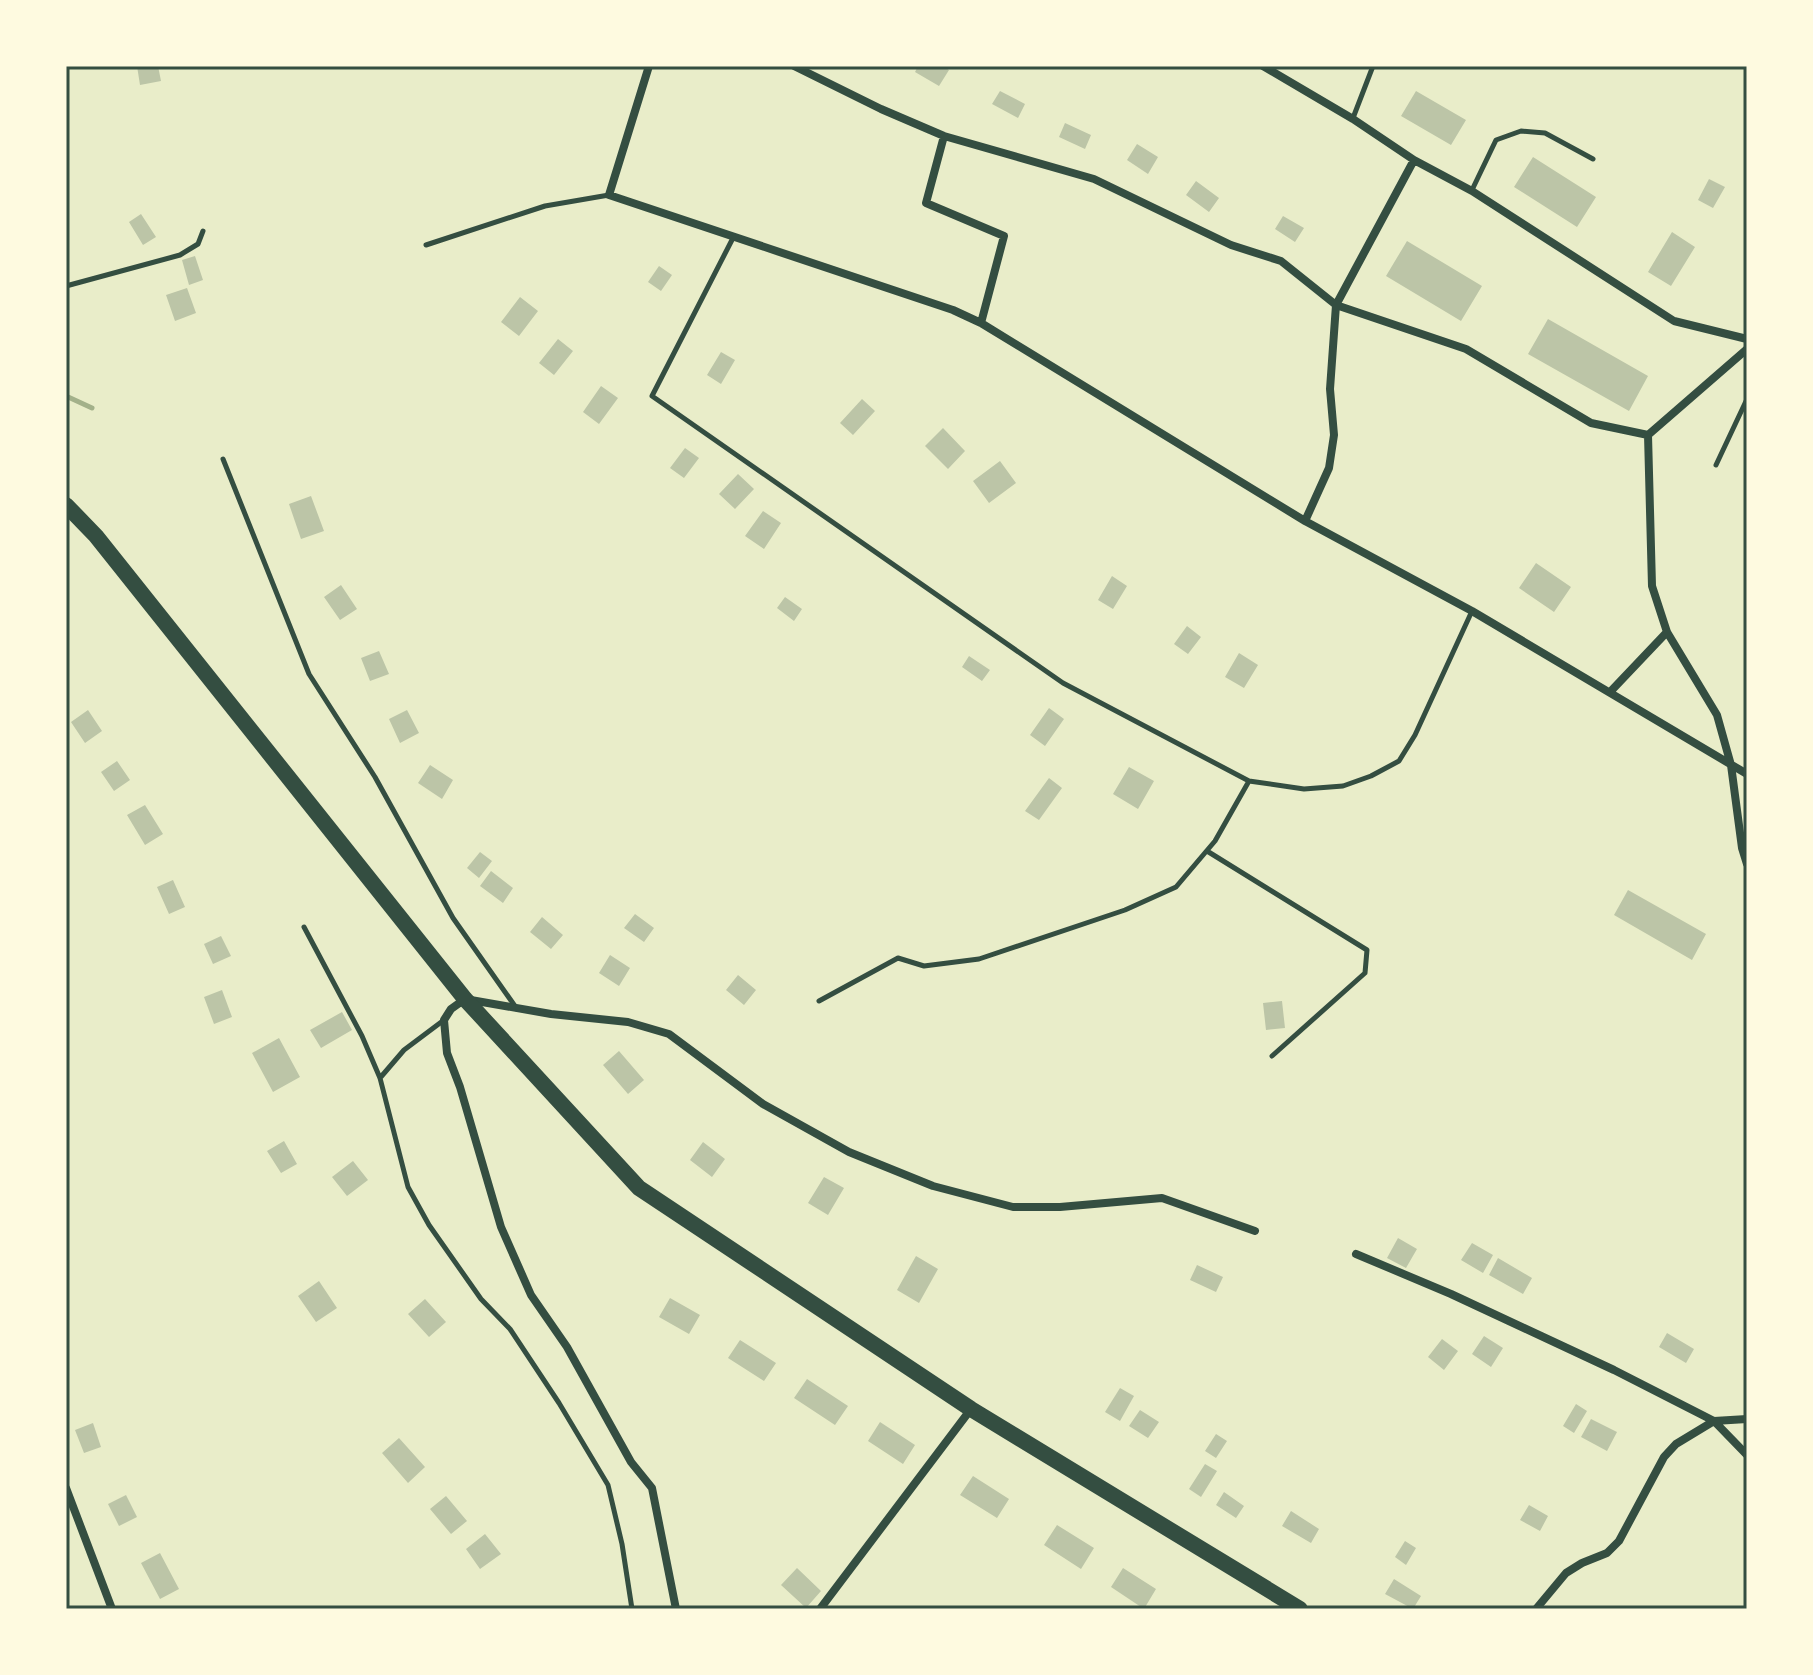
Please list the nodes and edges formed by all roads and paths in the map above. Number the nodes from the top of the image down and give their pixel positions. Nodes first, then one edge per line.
1 (649, 66) edge
2 (794, 66) edge
3 (1263, 66) edge
4 (1373, 66) edge
5 (1353, 119) junction
6 (944, 136) junction
7 (1593, 159) dead end
8 (1414, 160) junction
9 (1472, 191) junction
10 (609, 195) junction
11 (203, 231) dead end
12 (734, 235) junction
13 (426, 245) dead end
14 (66, 286) edge
15 (1336, 305) junction
16 (981, 323) junction
17 (1747, 339) edge
18 (1747, 349) edge
19 (1747, 399) edge
20 (1648, 435) junction
21 (223, 459) dead end
22 (1716, 465) dead end
23 (66, 505) edge
24 (1305, 521) junction
25 (1472, 611) junction
26 (1667, 632) junction
27 (1611, 691) junction
28 (1731, 765) junction
29 (1747, 774) edge
30 (1249, 781) junction
31 (1207, 851) junction
32 (1747, 864) edge
33 (304, 927) dead end
34 (465, 999) junction
35 (819, 1001) dead end
36 (518, 1009) junction
37 (444, 1020) junction
38 (1272, 1056) dead end
39 (380, 1078) junction
40 (1255, 1231) dead end
41 (1356, 1254) dead end
42 (971, 1409) junction
43 (1747, 1419) edge
44 (1714, 1421) junction
45 (1747, 1455) edge
46 (66, 1488) edge
47 (112, 1609) edge
48 (632, 1609) edge
49 (676, 1609) edge
50 (820, 1609) edge
51 (1300, 1609) edge
52 (1536, 1609) edge

1 - 10 street
2 - 6 street
3 - 5 street
4 - 5 lane
5 - 8 street
6 - 15 street
6 - 16 street
7 - 9 lane
8 - 9 street
8 - 15 street
9 - 17 street
10 - 12 street
10 - 13 lane
11 - 14 lane
12 - 16 street
12 - 30 lane
15 - 20 street
15 - 24 street
16 - 24 street
18 - 20 street
19 - 22 lane
20 - 26 street
21 - 36 lane
23 - 34 main road
24 - 25 street
25 - 27 street
25 - 30 lane
26 - 27 street
26 - 28 street
27 - 28 street
28 - 29 street
28 - 32 street
30 - 31 lane
31 - 35 lane
31 - 38 lane
33 - 39 lane
34 - 36 street
34 - 37 street
34 - 42 main road
36 - 40 street
37 - 39 lane
37 - 49 street
39 - 48 lane
41 - 44 street
42 - 50 street
42 - 51 main road
43 - 44 street
44 - 45 street
44 - 52 street
46 - 47 street

